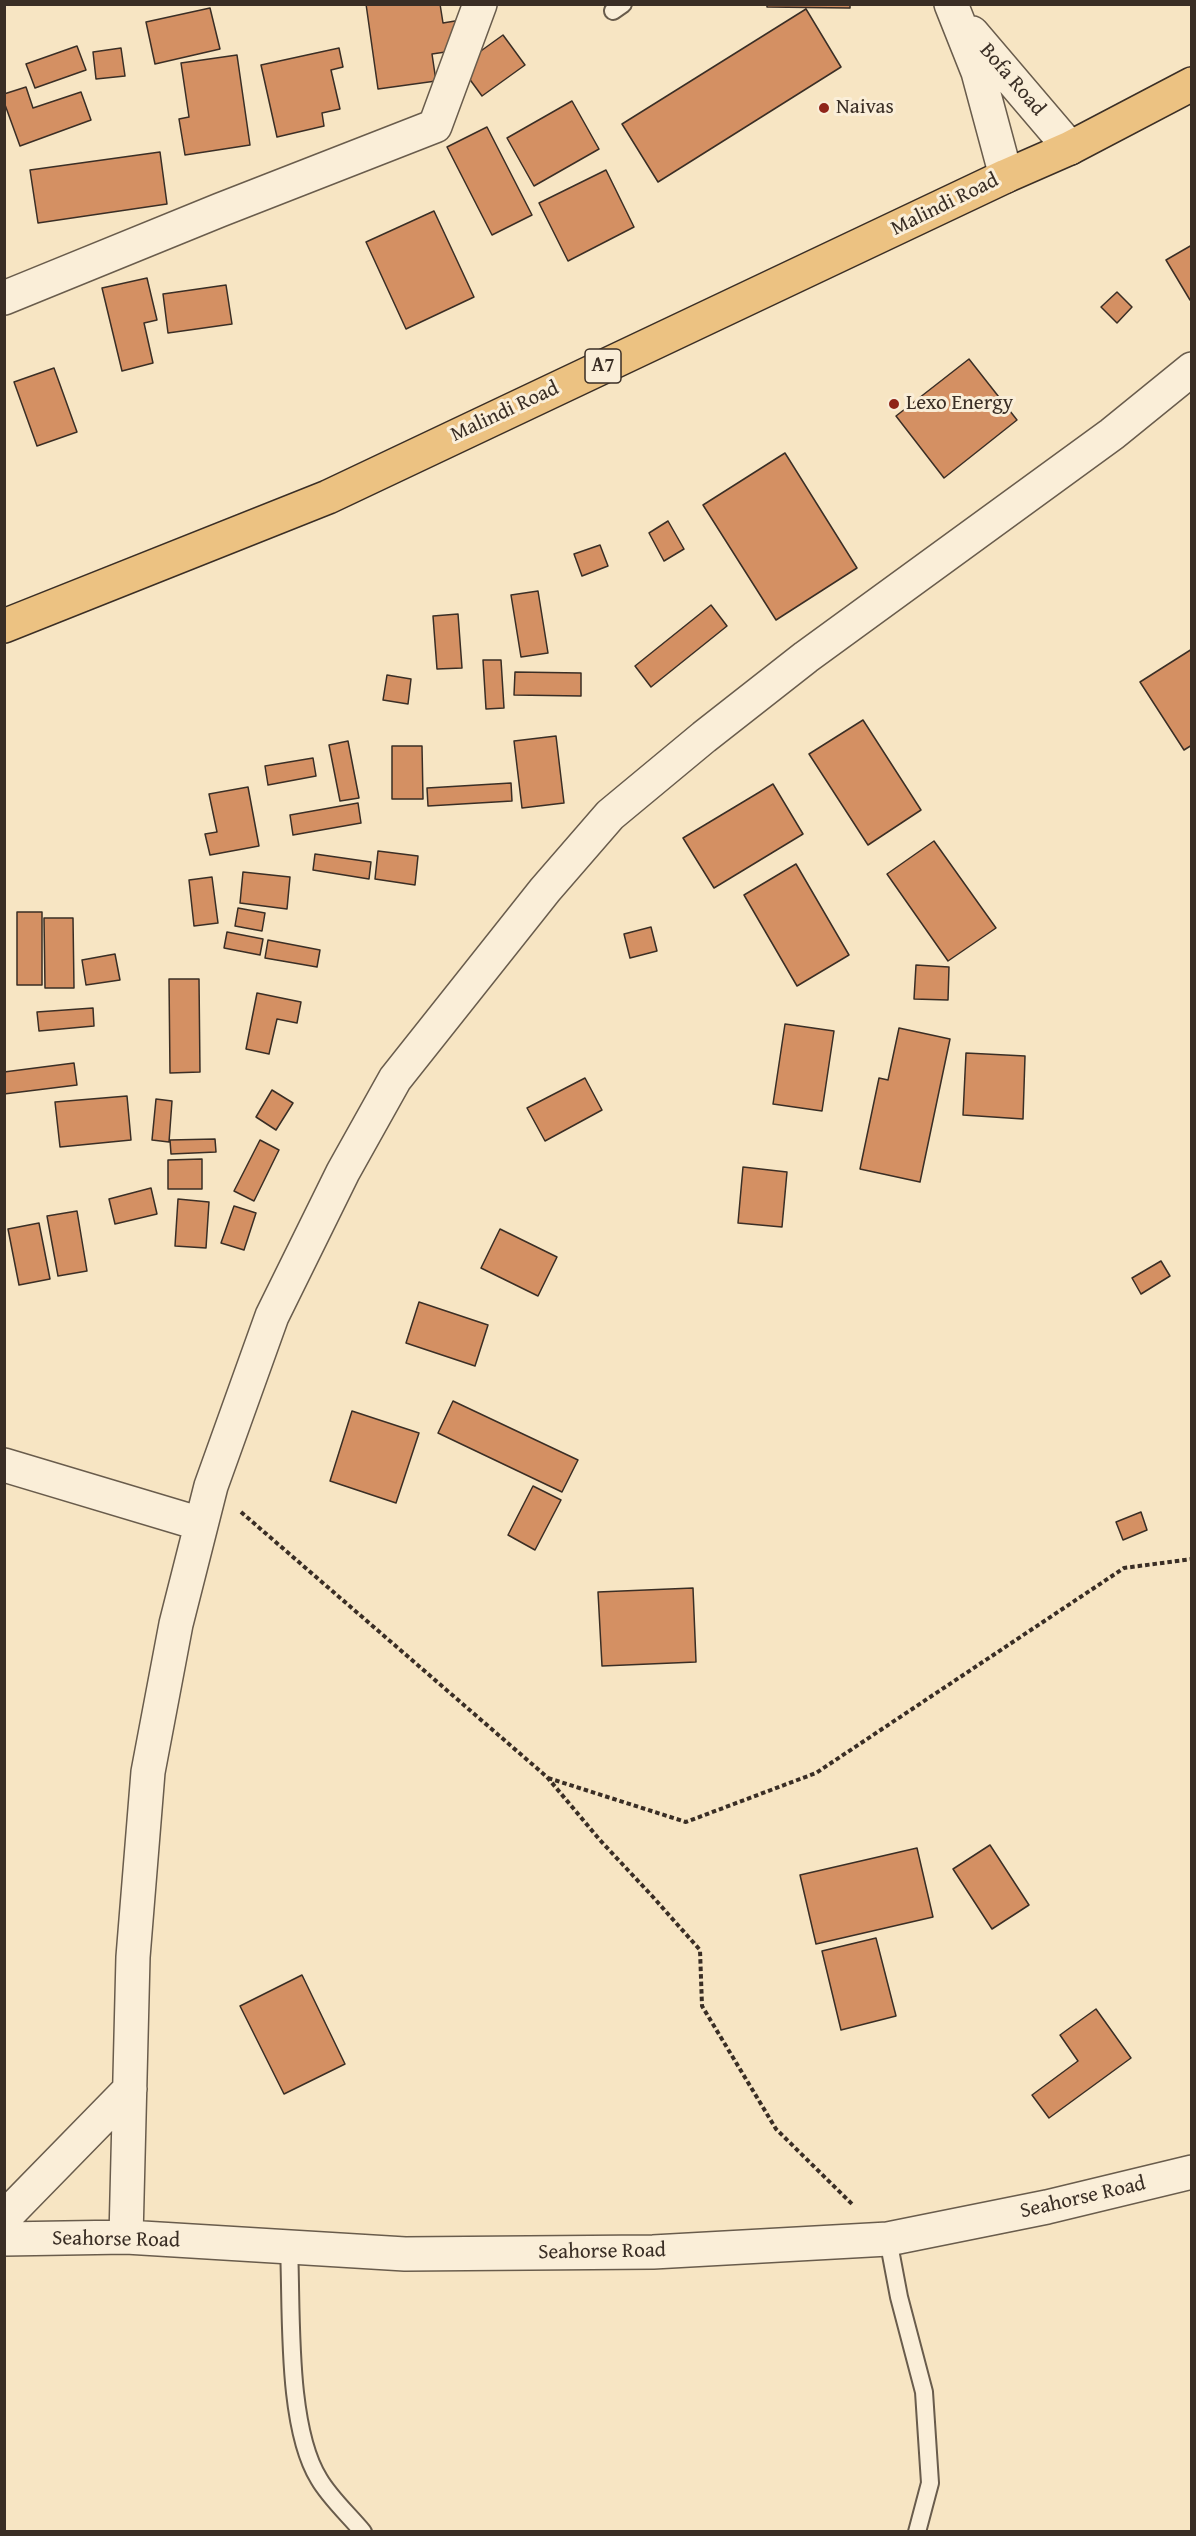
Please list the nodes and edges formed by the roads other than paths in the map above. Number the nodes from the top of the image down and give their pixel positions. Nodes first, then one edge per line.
1 (480, 4) edge
2 (952, 9) edge
3 (1191, 84) edge
4 (1070, 148) junction
5 (1006, 176) junction
6 (4, 298) edge
7 (1191, 369) edge
8 (4, 626) edge
9 (4, 1465) edge
10 (201, 1524) junction
11 (130, 2088) junction
12 (1191, 2172) edge
13 (4, 2218) edge
14 (126, 2237) junction
15 (4, 2239) edge
16 (888, 2239) junction
17 (289, 2247) junction
18 (363, 2532) edge
19 (917, 2532) edge

1 - 6 street
2 - 4 street, Bofa Road
2 - 5 street, Bofa Road
3 - 4 highway, Malindi Road / A7
4 - 5 highway, Malindi Road / A7
5 - 8 highway, Malindi Road / A7
7 - 10 street
9 - 10 street
10 - 11 street
11 - 13 street
11 - 14 street
12 - 16 street, Seahorse Road
14 - 15 street, Seahorse Road
14 - 17 street, Seahorse Road
16 - 17 street, Seahorse Road
16 - 19 lane
17 - 18 lane

